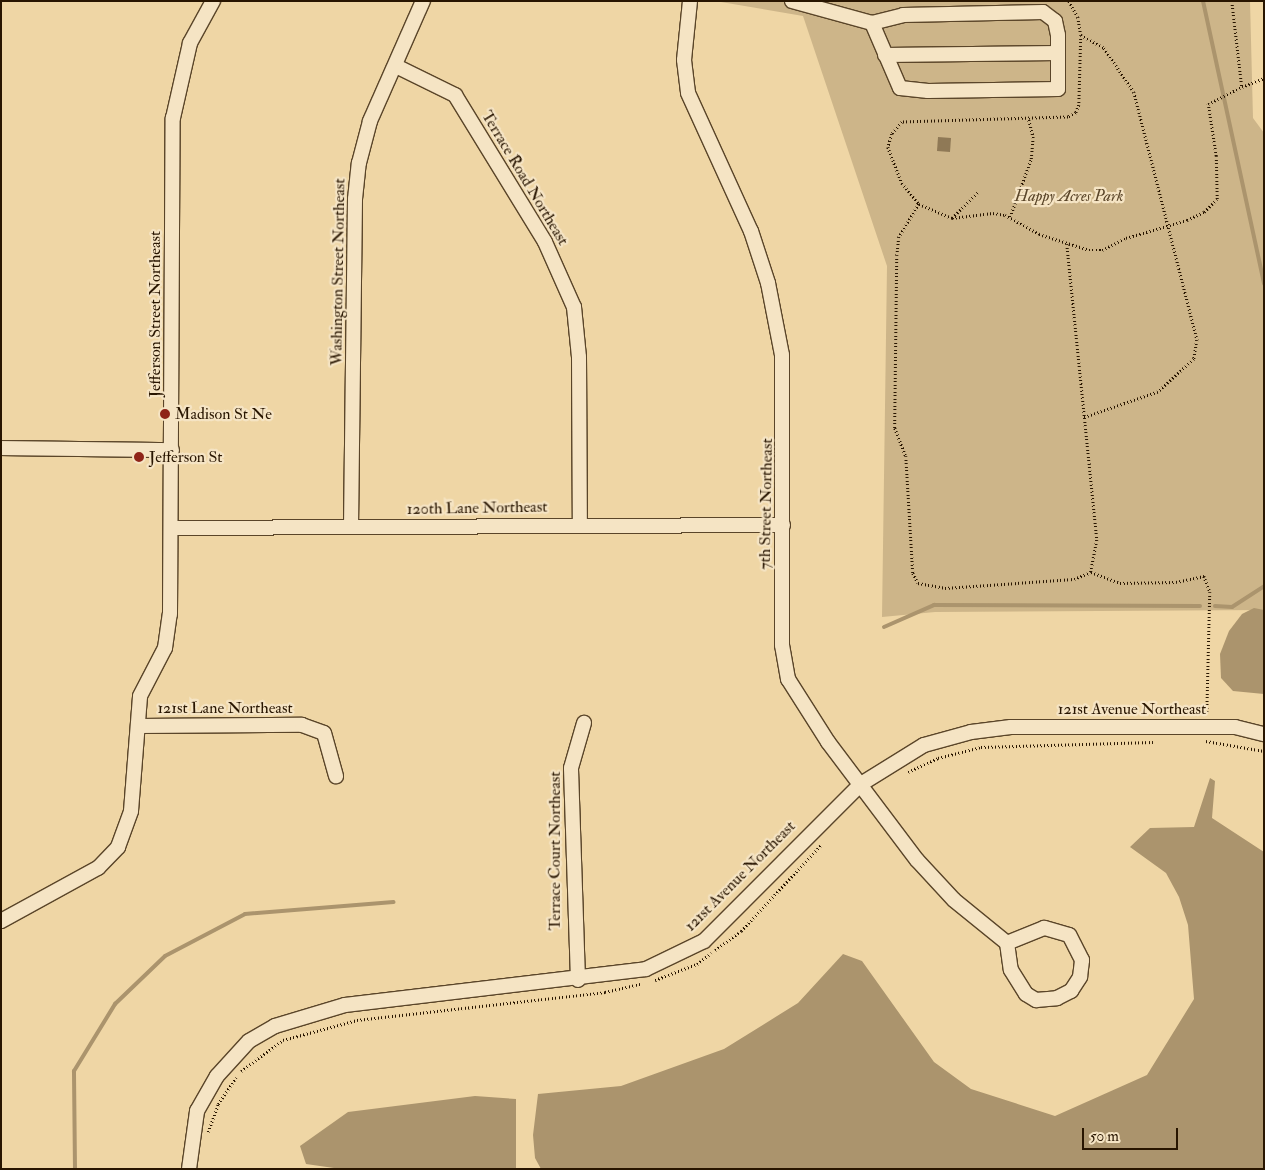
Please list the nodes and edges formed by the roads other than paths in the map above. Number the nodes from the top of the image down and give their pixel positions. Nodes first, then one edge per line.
1 (213, 1) edge
2 (423, 1) edge
3 (690, 1) edge
4 (792, 1) edge
5 (872, 23) junction
6 (1058, 53) junction
7 (885, 55) junction
8 (396, 66) junction
9 (1, 448) edge
10 (172, 450) junction
11 (580, 524) junction
12 (783, 525) junction
13 (351, 526) junction
14 (171, 528) junction
15 (584, 723) dead end
16 (139, 726) junction
17 (1264, 734) edge
18 (336, 776) dead end
19 (861, 784) junction
20 (1, 920) edge
21 (1007, 943) junction
22 (578, 980) junction
23 (189, 1169) edge

1 - 10 street, Jefferson Street Northeast
2 - 8 street, Washington Street Northeast
3 - 12 street, 7th Street Northeast
4 - 5 street
5 - 6 street
5 - 7 street
6 - 7 street
6 - 7 street
8 - 11 street, Terrace Road Northeast
8 - 13 street, Washington Street Northeast
9 - 10 street
10 - 14 street, Jefferson Street Northeast
11 - 12 street, 120th Lane Northeast
11 - 13 street, 120th Lane Northeast
12 - 19 street, 7th Street Northeast
13 - 14 street, 120th Lane Northeast
14 - 16 street, Jefferson Street Northeast
15 - 22 street, Terrace Court Northeast
16 - 18 street, 121st Lane Northeast
16 - 20 street, Jefferson Street Northeast
17 - 19 street, 121st Avenue Northeast
19 - 21 street, 7th Street Northeast
19 - 22 street, 121st Avenue Northeast
21 - 21 street
22 - 23 street, 121st Avenue Northeast

